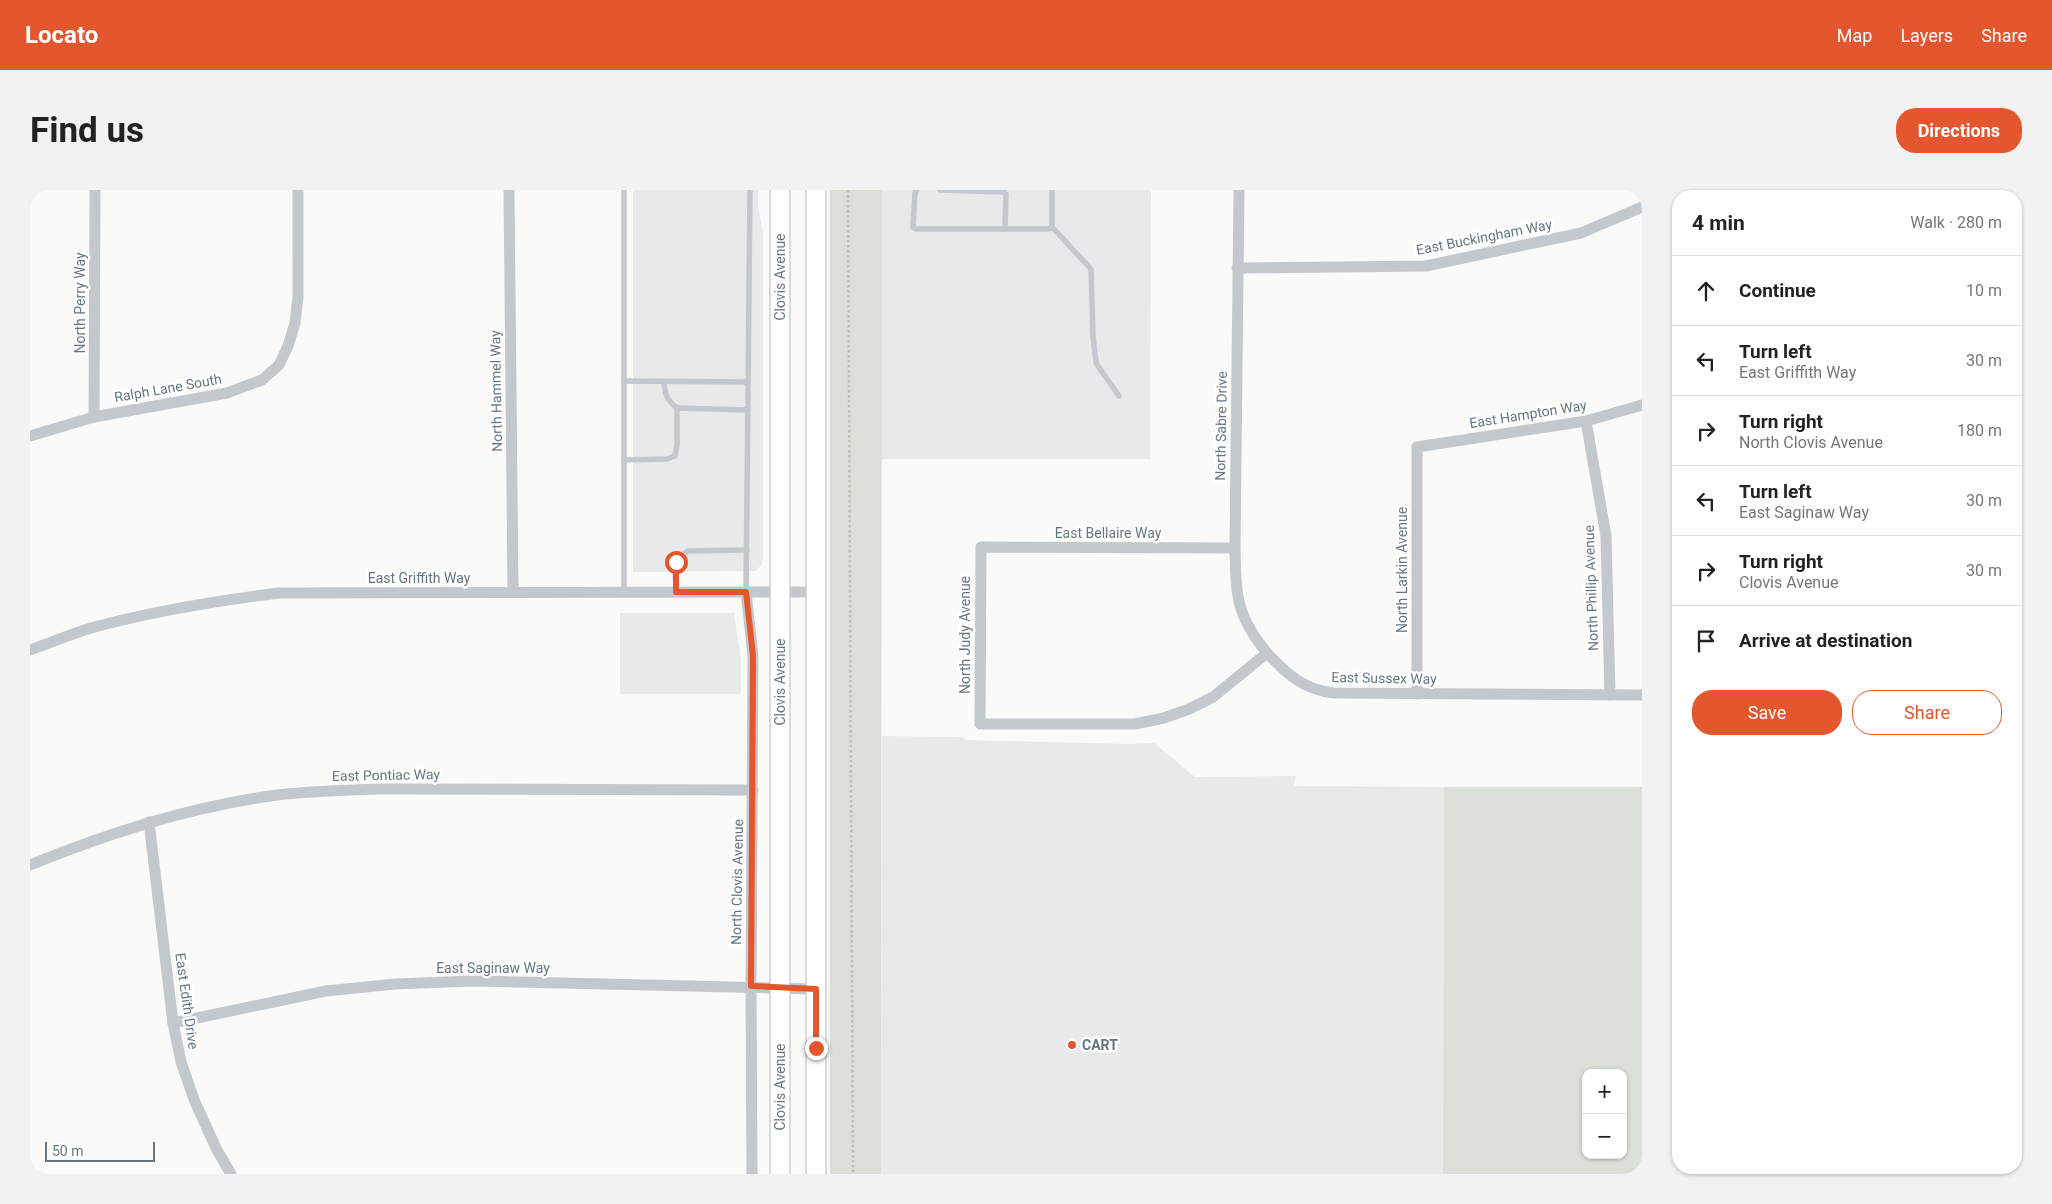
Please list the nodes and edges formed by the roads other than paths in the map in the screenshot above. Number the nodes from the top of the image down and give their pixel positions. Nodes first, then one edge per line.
1 (95, 190) edge
2 (298, 190) edge
3 (508, 190) edge
4 (624, 190) edge
5 (750, 190) edge
6 (780, 190) edge
7 (816, 190) edge
8 (940, 190) edge
9 (1052, 190) edge
10 (1239, 190) edge
11 (914, 191) edge
12 (1005, 191) edge
13 (1642, 207) edge
14 (1052, 227) junction
15 (1005, 229) junction
16 (1237, 268) junction
17 (624, 382) junction
18 (664, 382) junction
19 (748, 382) junction
20 (1119, 396) dead end
21 (1642, 405) edge
22 (677, 408) junction
23 (748, 410) junction
24 (94, 417) junction
25 (1586, 421) junction
26 (30, 436) edge
27 (1417, 447) joint
28 (624, 460) junction
29 (981, 548) joint
30 (1234, 548) junction
31 (746, 550) junction
32 (513, 592) junction
33 (624, 592) junction
34 (676, 592) junction
35 (746, 592) junction
36 (781, 592) junction
37 (816, 592) junction
38 (30, 650) edge
39 (1267, 654) junction
40 (1417, 694) junction
41 (1610, 695) junction
42 (1642, 695) edge
43 (753, 790) junction
44 (149, 822) junction
45 (30, 865) edge
46 (751, 986) junction
47 (780, 988) junction
48 (816, 989) junction
49 (173, 1023) junction
50 (231, 1174) edge
51 (752, 1174) edge
52 (780, 1174) edge
53 (816, 1174) edge

1 - 24 street, North Perry Way
2 - 24 street, Ralph Lane South
3 - 32 street, North Hammel Way
4 - 17 lane
5 - 19 lane
6 - 36 main road, Clovis Avenue
7 - 37 main road
8 - 12 lane
9 - 14 lane
10 - 16 street, North Sabre Drive
11 - 15 lane
12 - 15 lane
13 - 16 street, East Buckingham Way
14 - 15 lane
14 - 20 lane
16 - 30 street, North Sabre Drive
17 - 18 lane
17 - 28 lane
18 - 19 lane
18 - 22 lane
19 - 23 lane
21 - 25 street, East Hampton Way
22 - 23 lane
22 - 28 lane
23 - 31 lane
24 - 26 street, Ralph Lane South
25 - 27 street, East Hampton Way
25 - 41 street, North Phillip Avenue
27 - 40 street, North Larkin Avenue
28 - 33 lane
29 - 30 street, East Bellaire Way
29 - 39 street, North Judy Avenue
30 - 39 street, North Sabre Drive
31 - 34 lane
31 - 35 lane
32 - 33 street, East Griffith Way
32 - 38 street, East Griffith Way
33 - 34 street, East Griffith Way
34 - 35 street, East Griffith Way
35 - 36 street, East Griffith Way
35 - 43 street, North Clovis Avenue
36 - 37 street, East Griffith Way
36 - 47 main road, Clovis Avenue
37 - 48 main road
39 - 40 street, East Sussex Way
40 - 41 street, East Sussex Way
41 - 42 street, East Sussex Way
43 - 44 street, East Pontiac Way
43 - 46 street, North Clovis Avenue
44 - 45 street, East Pontiac Way
44 - 49 street, East Edith Drive
46 - 47 street, East Saginaw Way
46 - 49 street, East Saginaw Way
46 - 51 street, North Clovis Avenue
47 - 48 street, East Saginaw Way
47 - 52 main road, Clovis Avenue
48 - 53 main road
49 - 50 street, East Edith Drive

